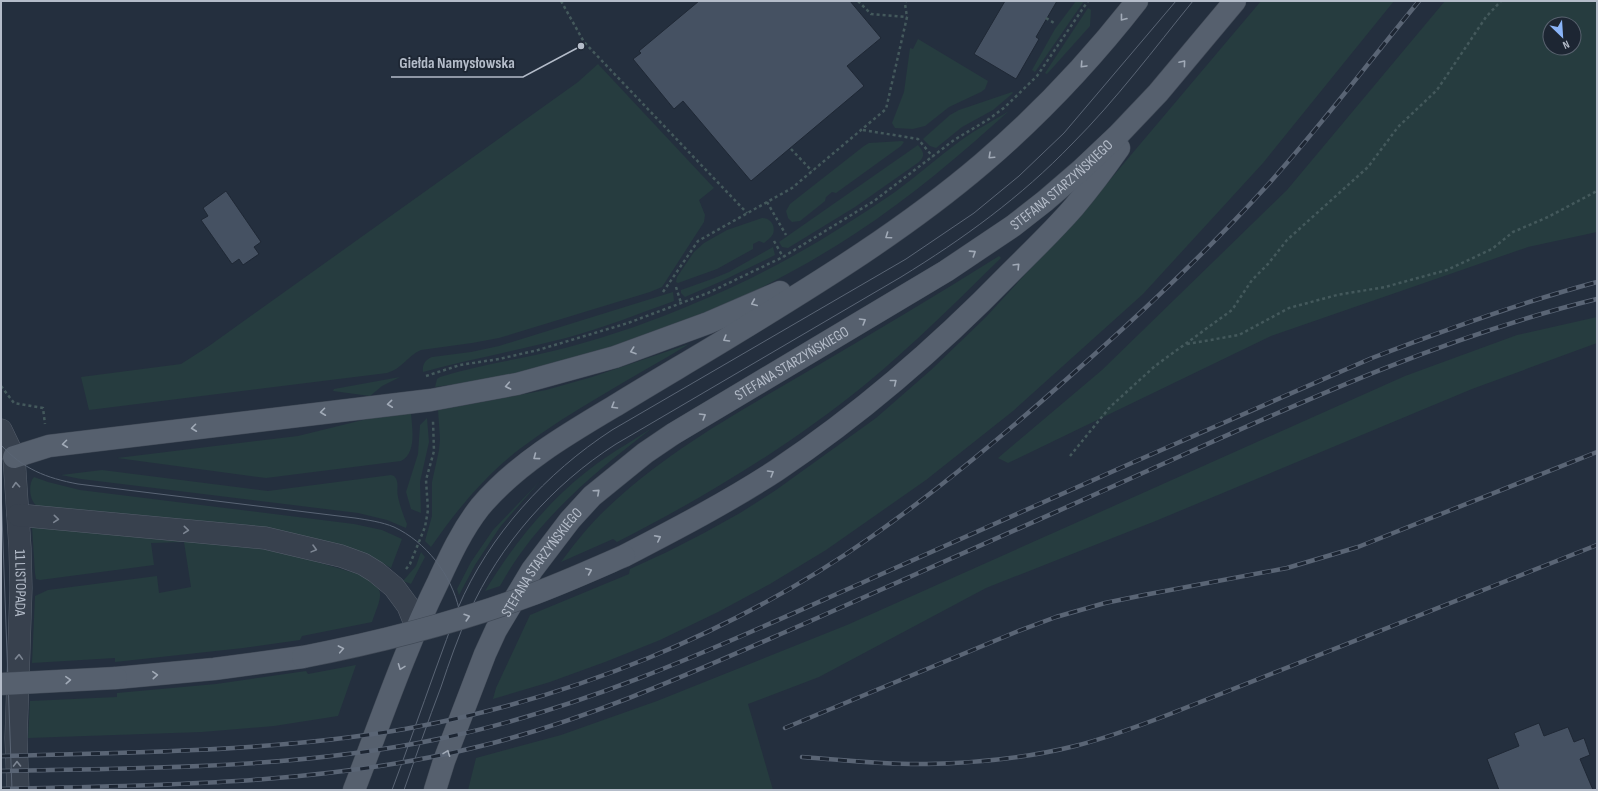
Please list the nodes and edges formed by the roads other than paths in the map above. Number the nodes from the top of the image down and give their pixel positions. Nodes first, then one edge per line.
1 (1137, 1) edge
2 (1235, 1) edge
3 (1158, 93) junction
4 (842, 266) junction
5 (1, 430) edge
6 (7, 461) edge
7 (18, 515) junction
8 (416, 626) junction
9 (1, 684) edge
10 (18, 790) edge
11 (354, 790) edge
12 (435, 790) edge

1 -> 4 main road
3 -> 2 main road, STEFANA STARZYŃSKIEGO
9 -> 3 main road, bridge
12 -> 3 main road, STEFANA STARZYŃSKIEGO
4 -> 6 main road
4 -> 8 main road
5 - 6 street, 11 LISTOPADA
7 -> 6 street, 11 LISTOPADA
7 -> 8 street
10 -> 7 street, 11 LISTOPADA
8 -> 11 main road

